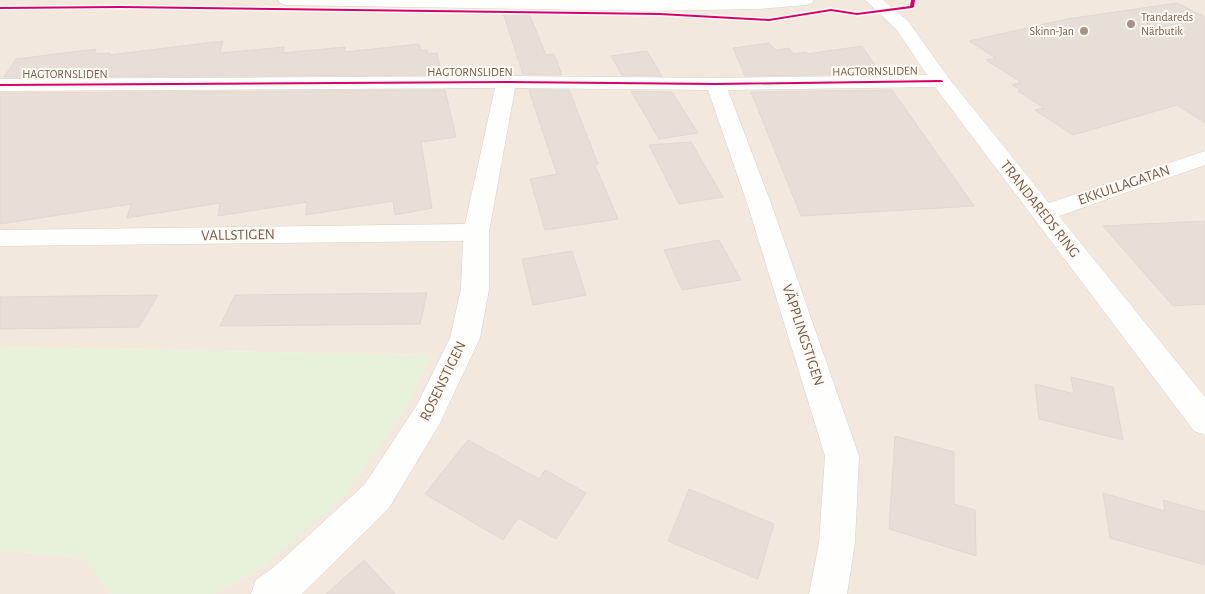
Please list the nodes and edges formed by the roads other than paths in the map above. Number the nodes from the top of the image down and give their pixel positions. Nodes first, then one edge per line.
1 (286, 0) edge
2 (806, 0) edge
3 (873, 0) edge
4 (941, 81) junction
5 (506, 82) junction
6 (716, 84) junction
7 (0, 85) edge
8 (1205, 158) edge
9 (1043, 213) junction
10 (476, 232) junction
11 (0, 238) edge
12 (1205, 421) edge
13 (270, 594) edge
14 (828, 594) edge

1 - 2 street
3 - 4 street, TRANDAREDS RING
4 - 6 street, HAGTORNSLIDEN
4 - 9 street, TRANDAREDS RING
5 - 6 street, HAGTORNSLIDEN
5 - 7 street, HAGTORNSLIDEN
5 - 10 street, ROSENSTIGEN
6 - 14 street, VÄPPLINGSTIGEN
8 - 9 street, EKKULLAGATAN
9 - 12 street, TRANDAREDS RING
10 - 11 street, VALLSTIGEN
10 - 13 street, ROSENSTIGEN

